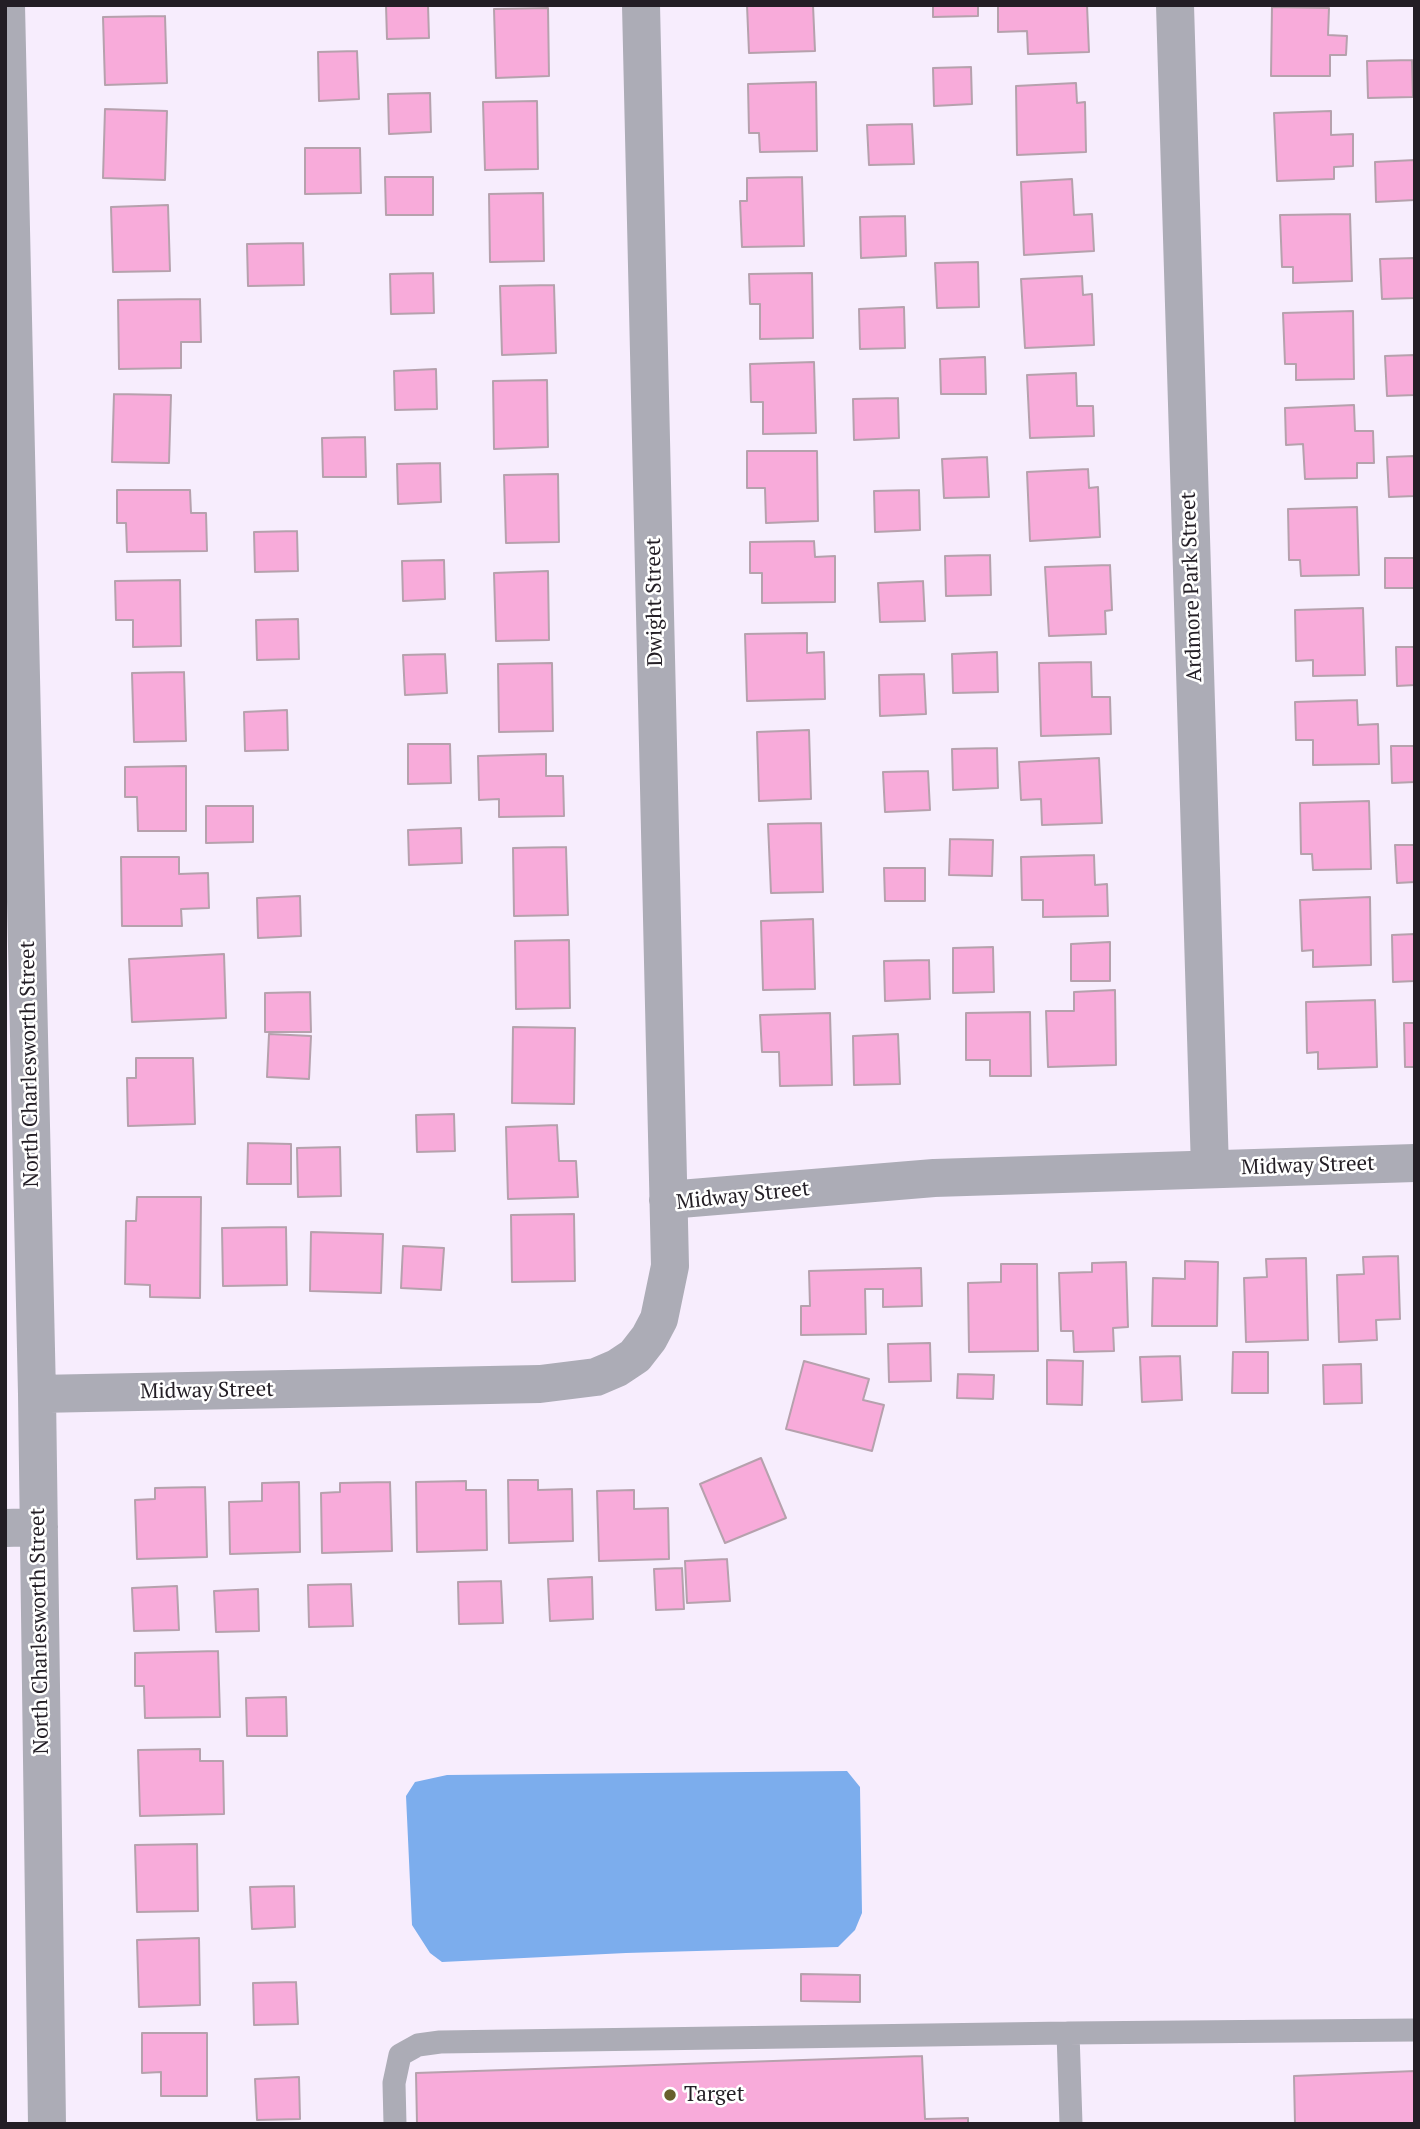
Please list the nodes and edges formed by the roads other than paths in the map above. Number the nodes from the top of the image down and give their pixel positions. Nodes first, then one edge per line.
1 (6, 5) edge
2 (641, 5) edge
3 (1174, 5) edge
4 (1415, 1163) edge
5 (1210, 1169) junction
6 (668, 1200) junction
7 (37, 1394) junction
8 (22, 1528) edge
9 (1415, 2030) edge
10 (1068, 2033) junction
11 (47, 2124) edge
12 (395, 2124) edge
13 (1071, 2124) edge

1 - 7 street, North Charlesworth Street
2 - 6 street, Dwight Street
3 - 5 street, Ardmore Park Street
4 - 5 street, Midway Street
5 - 6 street, Midway Street
6 - 7 street, Midway Street
7 - 8 street, North Charlesworth Street
8 - 11 street, North Charlesworth Street
9 - 10 lane
10 - 12 lane
10 - 13 lane

